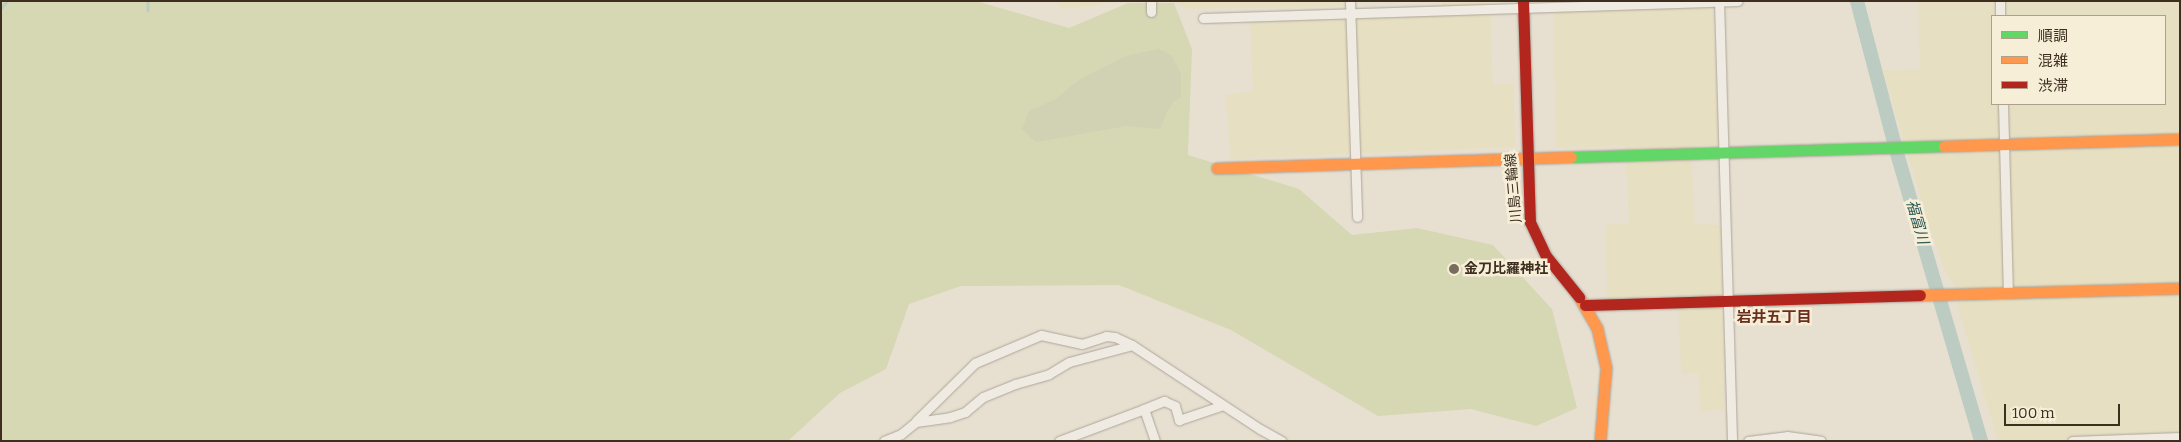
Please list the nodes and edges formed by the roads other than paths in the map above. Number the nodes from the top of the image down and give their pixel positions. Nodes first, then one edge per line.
1 (1150, 1) edge
2 (1350, 1) edge
3 (1738, 1) edge
4 (2000, 1) edge
5 (1719, 2) edge
6 (1523, 5) edge
7 (1151, 12) dead end
8 (1351, 13) junction
9 (2000, 15) edge
10 (1203, 18) dead end
11 (2003, 105) edge
12 (2180, 139) edge
13 (2004, 144) junction
14 (1724, 152) junction
15 (1526, 158) junction
16 (1356, 164) junction
17 (1217, 168) dead end
18 (1357, 217) dead end
19 (2180, 288) edge
20 (2008, 293) junction
21 (1728, 302) junction
22 (1585, 305) junction
23 (1132, 345) junction
24 (1224, 405) junction
25 (1144, 409) junction
26 (916, 422) junction
27 (1078, 437) edge
28 (2180, 437) edge
29 (884, 441) edge
30 (1059, 441) edge
31 (1155, 441) edge
32 (1282, 441) edge
33 (1600, 441) edge
34 (1732, 441) edge
35 (1748, 441) edge
36 (1821, 441) edge
37 (2072, 441) edge

1 - 7 street
2 - 8 street
3 - 5 street
4 - 9 street
5 - 6 street
5 - 14 street
6 - 8 street
6 - 15 street, 川島三輪線
8 - 10 street
8 - 16 street
11 - 13 street
12 - 13 street
13 - 14 street
13 - 20 street
14 - 15 street
14 - 21 street
15 - 16 street
15 - 22 street, 川島三輪線
16 - 17 street
16 - 18 street
19 - 20 street
20 - 21 street
21 - 22 street
21 - 34 street
22 - 33 street, 川島三輪線
23 - 24 street
23 - 26 street
23 - 26 street
24 - 25 street
24 - 32 street
25 - 27 street
25 - 31 street
26 - 29 street
27 - 30 street
28 - 37 street
35 - 36 street

